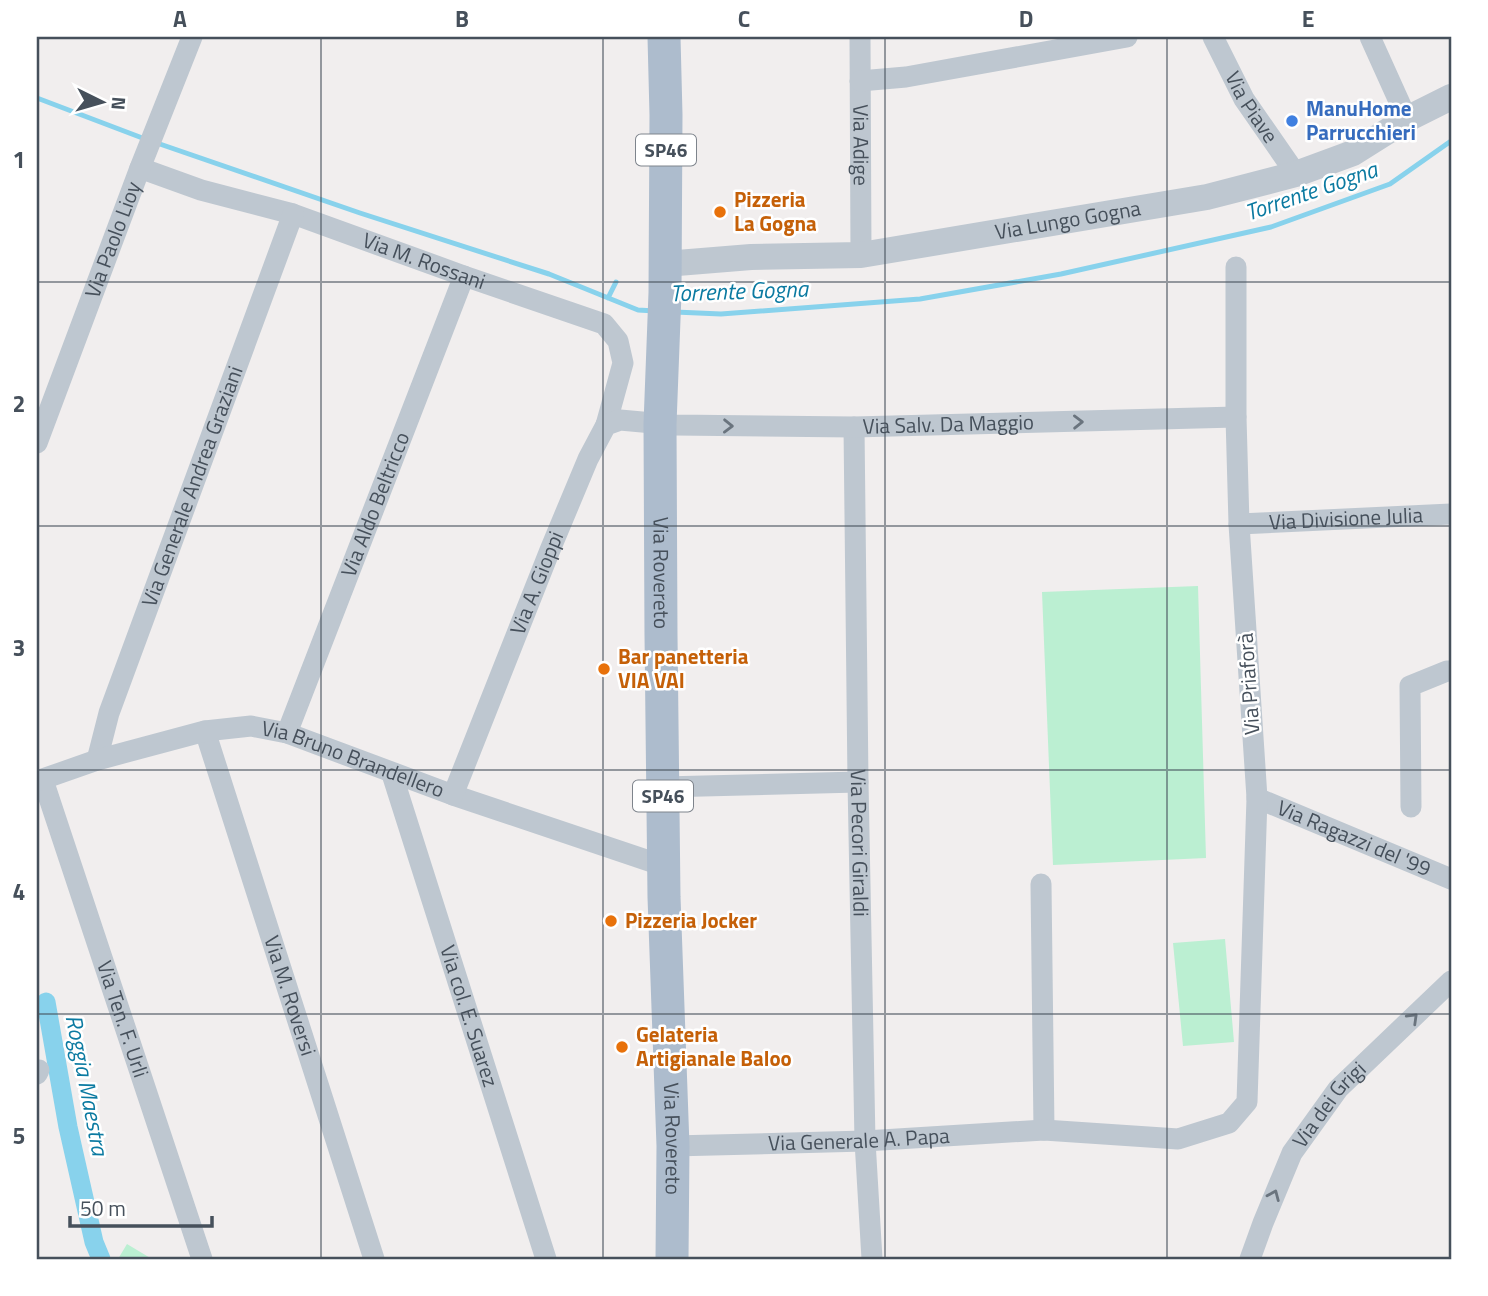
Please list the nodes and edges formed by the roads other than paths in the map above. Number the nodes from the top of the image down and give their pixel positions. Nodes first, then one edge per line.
1 (192, 37) edge
2 (664, 37) edge
3 (860, 37) edge
4 (1127, 37) edge
5 (1213, 37) edge
6 (1370, 37) edge
7 (860, 82) junction
8 (1451, 97) edge
9 (1407, 119) junction
10 (143, 161) junction
11 (1296, 174) junction
12 (293, 214) junction
13 (861, 255) junction
14 (1236, 267) dead end
15 (464, 276) junction
16 (665, 278) junction
17 (1236, 418) junction
18 (660, 424) junction
19 (606, 425) junction
20 (854, 427) junction
21 (37, 443) edge
22 (1451, 514) edge
23 (1239, 524) junction
24 (1451, 671) edge
25 (205, 731) junction
26 (287, 733) junction
27 (97, 760) junction
28 (392, 774) junction
29 (40, 781) edge
30 (858, 782) junction
31 (663, 787) junction
32 (453, 796) junction
33 (1257, 798) junction
34 (1411, 807) dead end
35 (664, 866) junction
36 (1451, 878) edge
37 (1041, 884) dead end
38 (1451, 981) edge
39 (1247, 1102) joint
40 (1044, 1130) junction
41 (865, 1141) junction
42 (673, 1146) junction
43 (202, 1259) edge
44 (374, 1259) edge
45 (546, 1259) edge
46 (672, 1259) edge
47 (872, 1259) edge
48 (1250, 1259) edge

1 - 10 street, Via Paolo Lioy
2 - 16 main road, SP46
3 - 7 street, Via Adige
4 - 7 street
5 - 11 street, Via Piave
6 - 9 street
7 - 13 street, Via Adige
8 - 9 street, Via Lungo Gogna
9 - 11 street, Via Lungo Gogna
10 - 12 street, Via M. Rossani
10 - 21 street, Via Paolo Lioy
11 - 13 street, Via Lungo Gogna
12 - 15 street, Via M. Rossani
12 - 27 street, Via Generale Andrea Graziani
13 - 16 street, Via Lungo Gogna
14 - 17 street, Via Priaforà
15 - 19 street, Via M. Rossani
15 - 26 street, Via Aldo Beltricco
16 - 18 main road, Via Rovereto / SP46
20 -> 17 street, Via Salv. Da Maggio
17 - 23 street, Via Priaforà
18 - 19 street
18 -> 20 street, Via Salv. Da Maggio
18 - 31 main road, Via Rovereto / SP46
19 - 32 street, Via A. Gioppi
20 - 30 street, Via Pecori Giraldi
22 - 23 street, Via Divisione Julia
23 - 33 street, Via Priaforà
24 - 34 street
25 - 26 street, Via Bruno Brandellero
25 - 27 street, Via Bruno Brandellero
25 - 44 street, Via M. Roversi
26 - 28 street, Via Bruno Brandellero
27 - 29 street, Via Bruno Brandellero
28 - 32 street, Via Bruno Brandellero
28 - 45 street, Via col. E. Suarez
29 - 43 street, Via Ten. F. Urli
30 - 31 street
30 - 41 street, Via Pecori Giraldi
31 - 35 main road, Via Rovereto / SP46
32 - 35 street, Via Bruno Brandellero
33 - 36 street, Via Ragazzi del '99
33 - 39 street, Via Priaforà
35 - 42 main road, Via Rovereto / SP46
37 - 40 street
48 -> 38 street, Via dei Grigi
39 - 40 street, Via Generale A. Papa
40 - 41 street, Via Generale A. Papa
41 - 42 street, Via Generale A. Papa
41 - 47 street, Via Pecori Giraldi
42 - 46 main road, Via Rovereto / SP46

